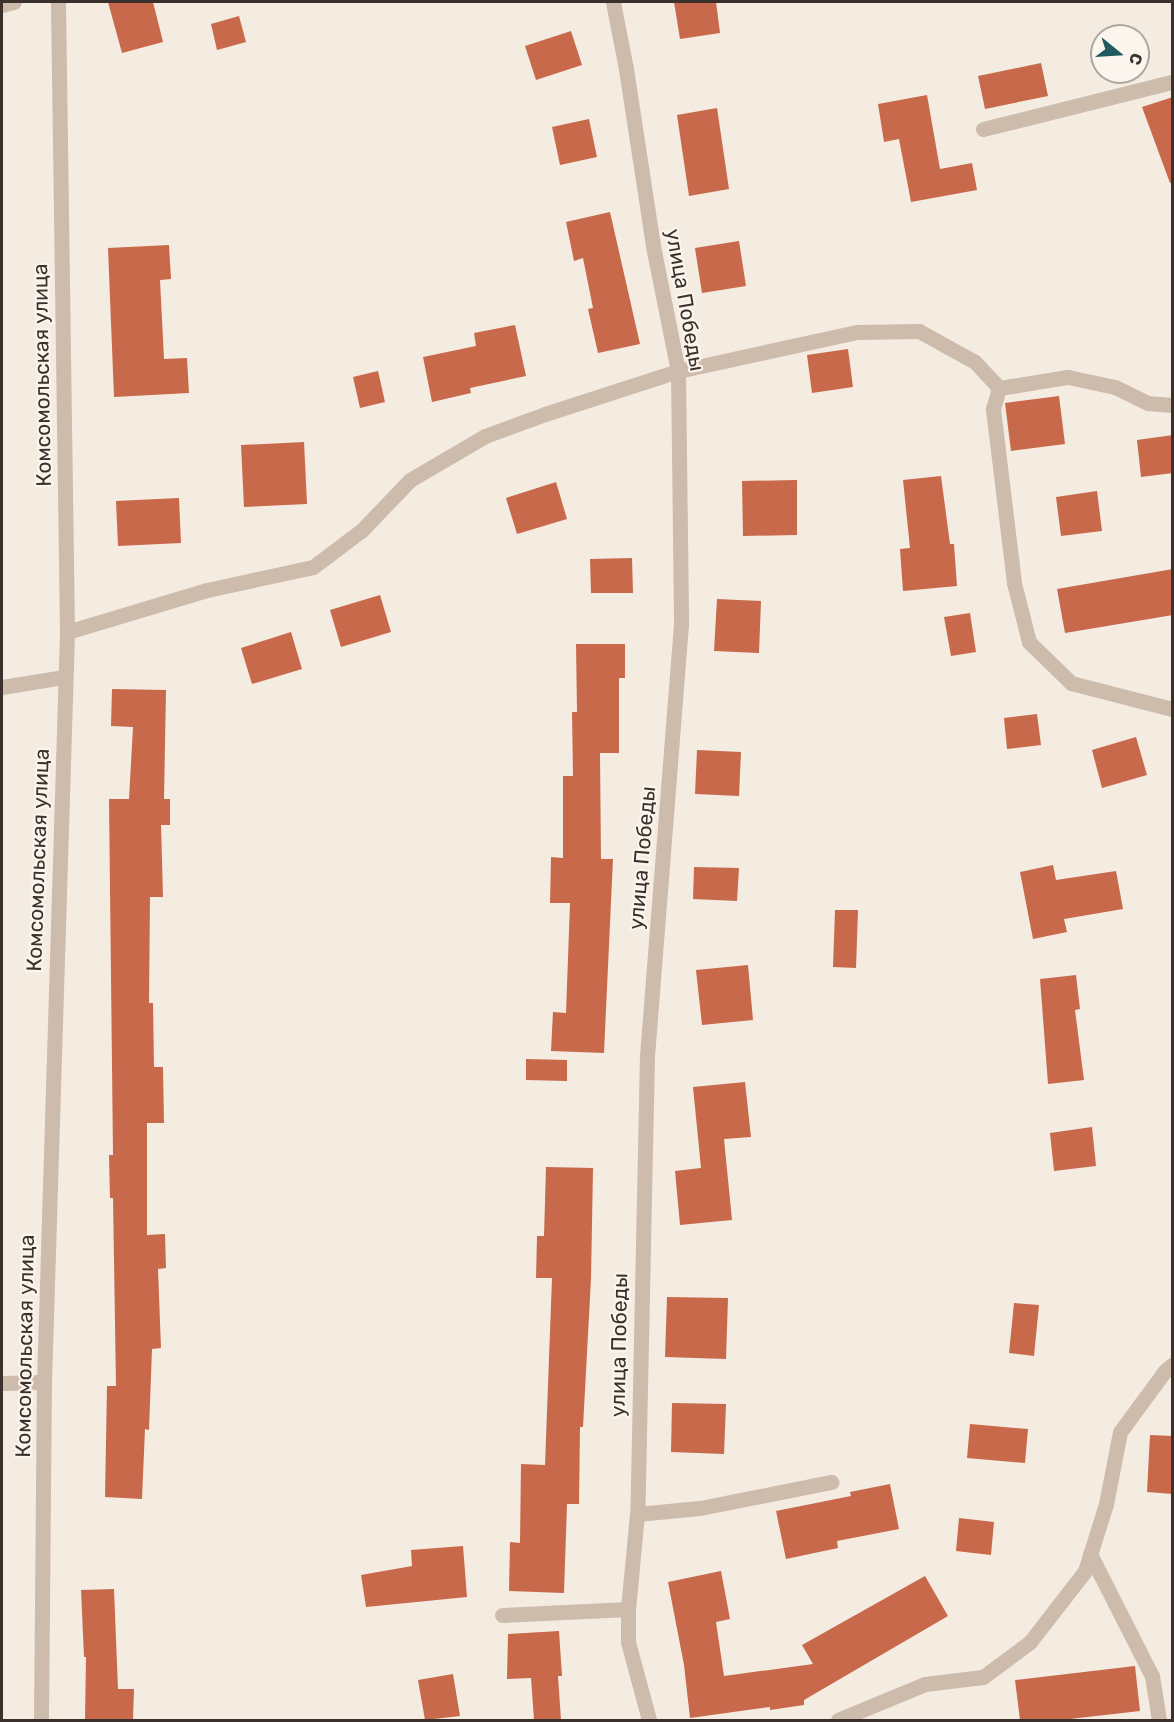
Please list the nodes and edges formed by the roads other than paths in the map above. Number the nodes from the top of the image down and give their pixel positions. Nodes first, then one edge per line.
1 (14, 2) edge
2 (58, 2) edge
3 (613, 2) edge
4 (2, 5) edge
5 (1173, 82) edge
6 (983, 129) dead end
7 (678, 371) junction
8 (999, 388) junction
9 (1173, 405) edge
10 (67, 632) junction
11 (64, 678) junction
12 (2, 687) edge
13 (1173, 710) edge
14 (1173, 1365) edge
15 (44, 1382) junction
16 (2, 1383) edge
17 (831, 1482) dead end
18 (637, 1514) junction
19 (1090, 1554) junction
20 (628, 1609) junction
21 (502, 1615) dead end
22 (41, 1720) edge
23 (649, 1720) edge
24 (838, 1720) edge
25 (1159, 1720) edge

1 - 4 street
2 - 10 street, Комсомольская улица
3 - 7 street, улица Победы
5 - 6 street
7 - 8 street
7 - 10 street
7 - 18 street, улица Победы
8 - 9 street
8 - 13 street
10 - 11 street, Комсомольская улица
11 - 12 street
11 - 15 street, Комсомольская улица
14 - 19 street
15 - 16 street
15 - 22 street, Комсомольская улица
17 - 18 street
18 - 20 street, улица Победы
19 - 24 street
19 - 25 street
20 - 21 street
20 - 23 street, улица Победы

